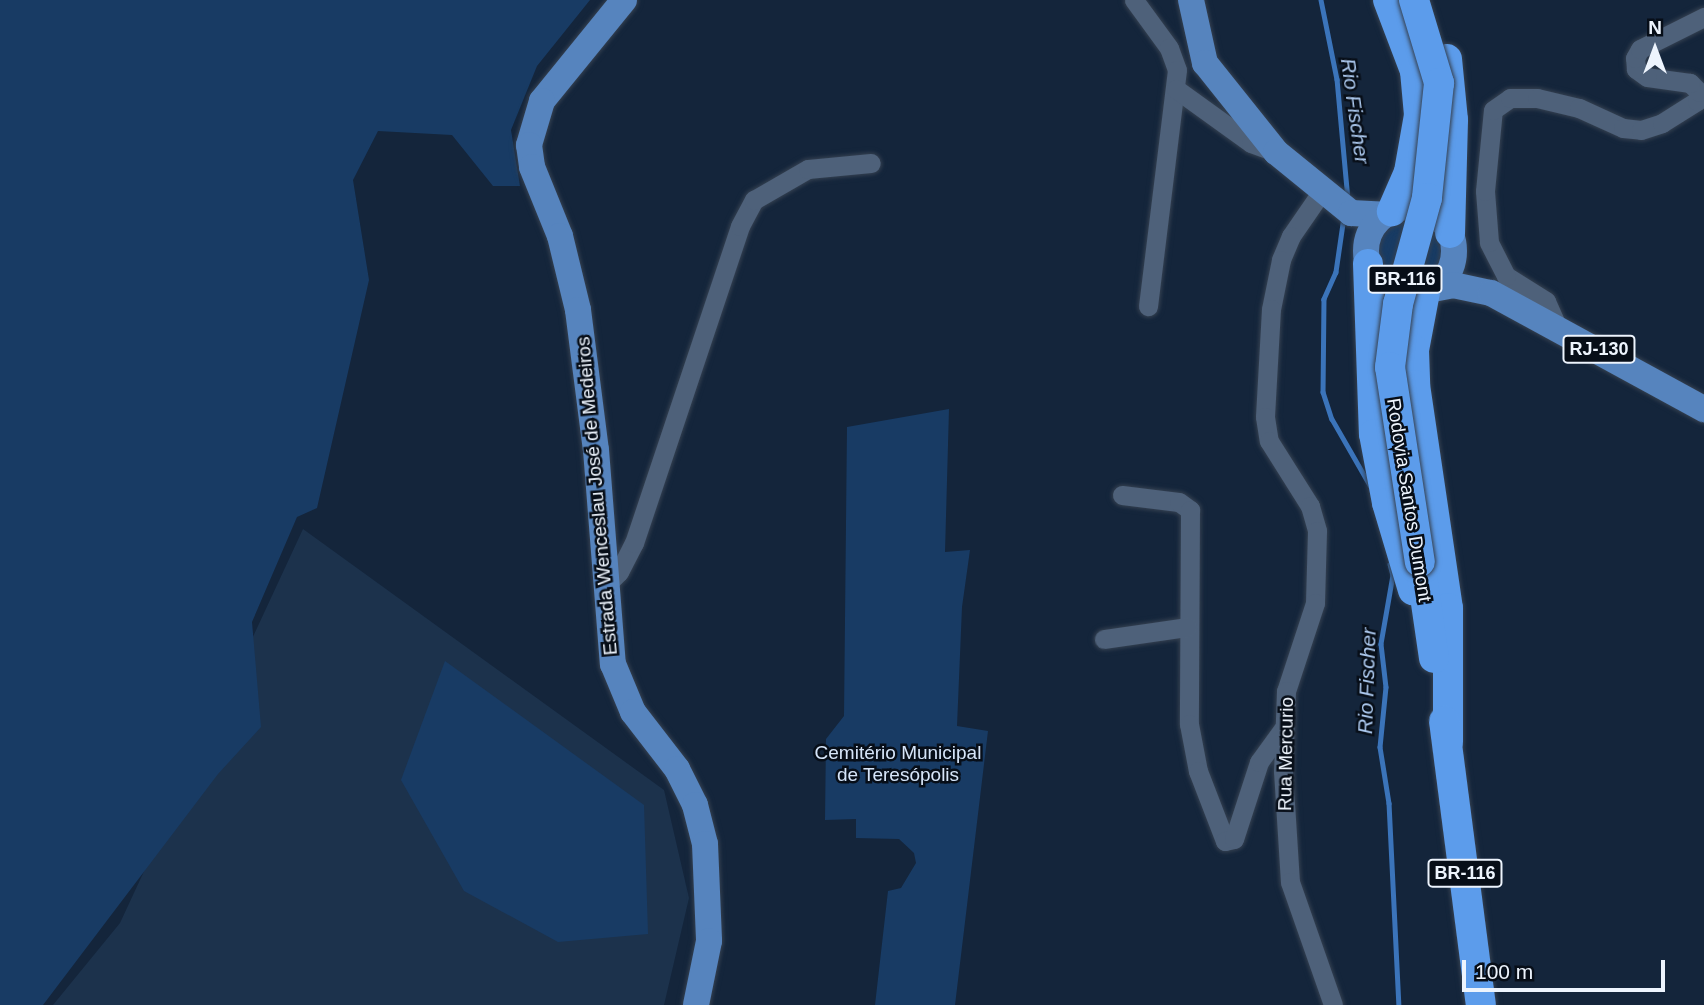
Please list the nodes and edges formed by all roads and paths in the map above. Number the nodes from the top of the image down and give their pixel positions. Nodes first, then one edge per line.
1 (624, 0) edge
2 (1134, 0) edge
3 (1191, 0) edge
4 (1388, 0) edge
5 (1414, 0) edge
6 (1426, 0) edge
7 (1704, 17) edge
8 (1177, 80) junction
9 (1276, 152) junction
10 (872, 163) dead end
11 (1339, 204) junction
12 (1389, 213) junction
13 (1452, 243) junction
14 (1367, 257) junction
15 (1429, 291) junction
16 (1490, 293) junction
17 (1148, 306) dead end
18 (1556, 326) junction
19 (1704, 409) edge
20 (1122, 495) dead end
21 (604, 587) junction
22 (1187, 627) junction
23 (1430, 635) junction
24 (1104, 639) dead end
25 (1283, 729) junction
26 (1448, 742) junction
27 (696, 1005) edge
28 (1333, 1005) edge
29 (1481, 1005) edge

1 - 21 main road, Estrada Wenceslau José de Medeiros
2 - 8 street
3 - 9 main road
4 - 12 highway
5 - 23 highway, Rodovia Santos Dumont / BR-116, bridge
6 - 13 highway
7 - 18 street
8 - 9 street
8 - 17 street
9 - 11 main road
10 - 21 street
11 - 12 main road
11 - 14 main road
11 - 25 street, Rua Mercurio
12 - 13 main road, RJ-130
12 - 14 main road
13 - 15 main road
13 - 16 main road, RJ-130
14 - 15 main road, RJ-130
14 - 23 highway
15 - 16 main road, RJ-130
15 - 26 highway
16 - 18 main road, RJ-130
18 - 19 main road, RJ-130
20 - 22 street
21 - 27 main road, Estrada Wenceslau José de Medeiros
22 - 24 street
22 - 25 street
23 - 26 highway, Rodovia Santos Dumont / BR-116
25 - 28 street, Rua Mercurio
26 - 29 highway, Rodovia Santos Dumont / BR-116

